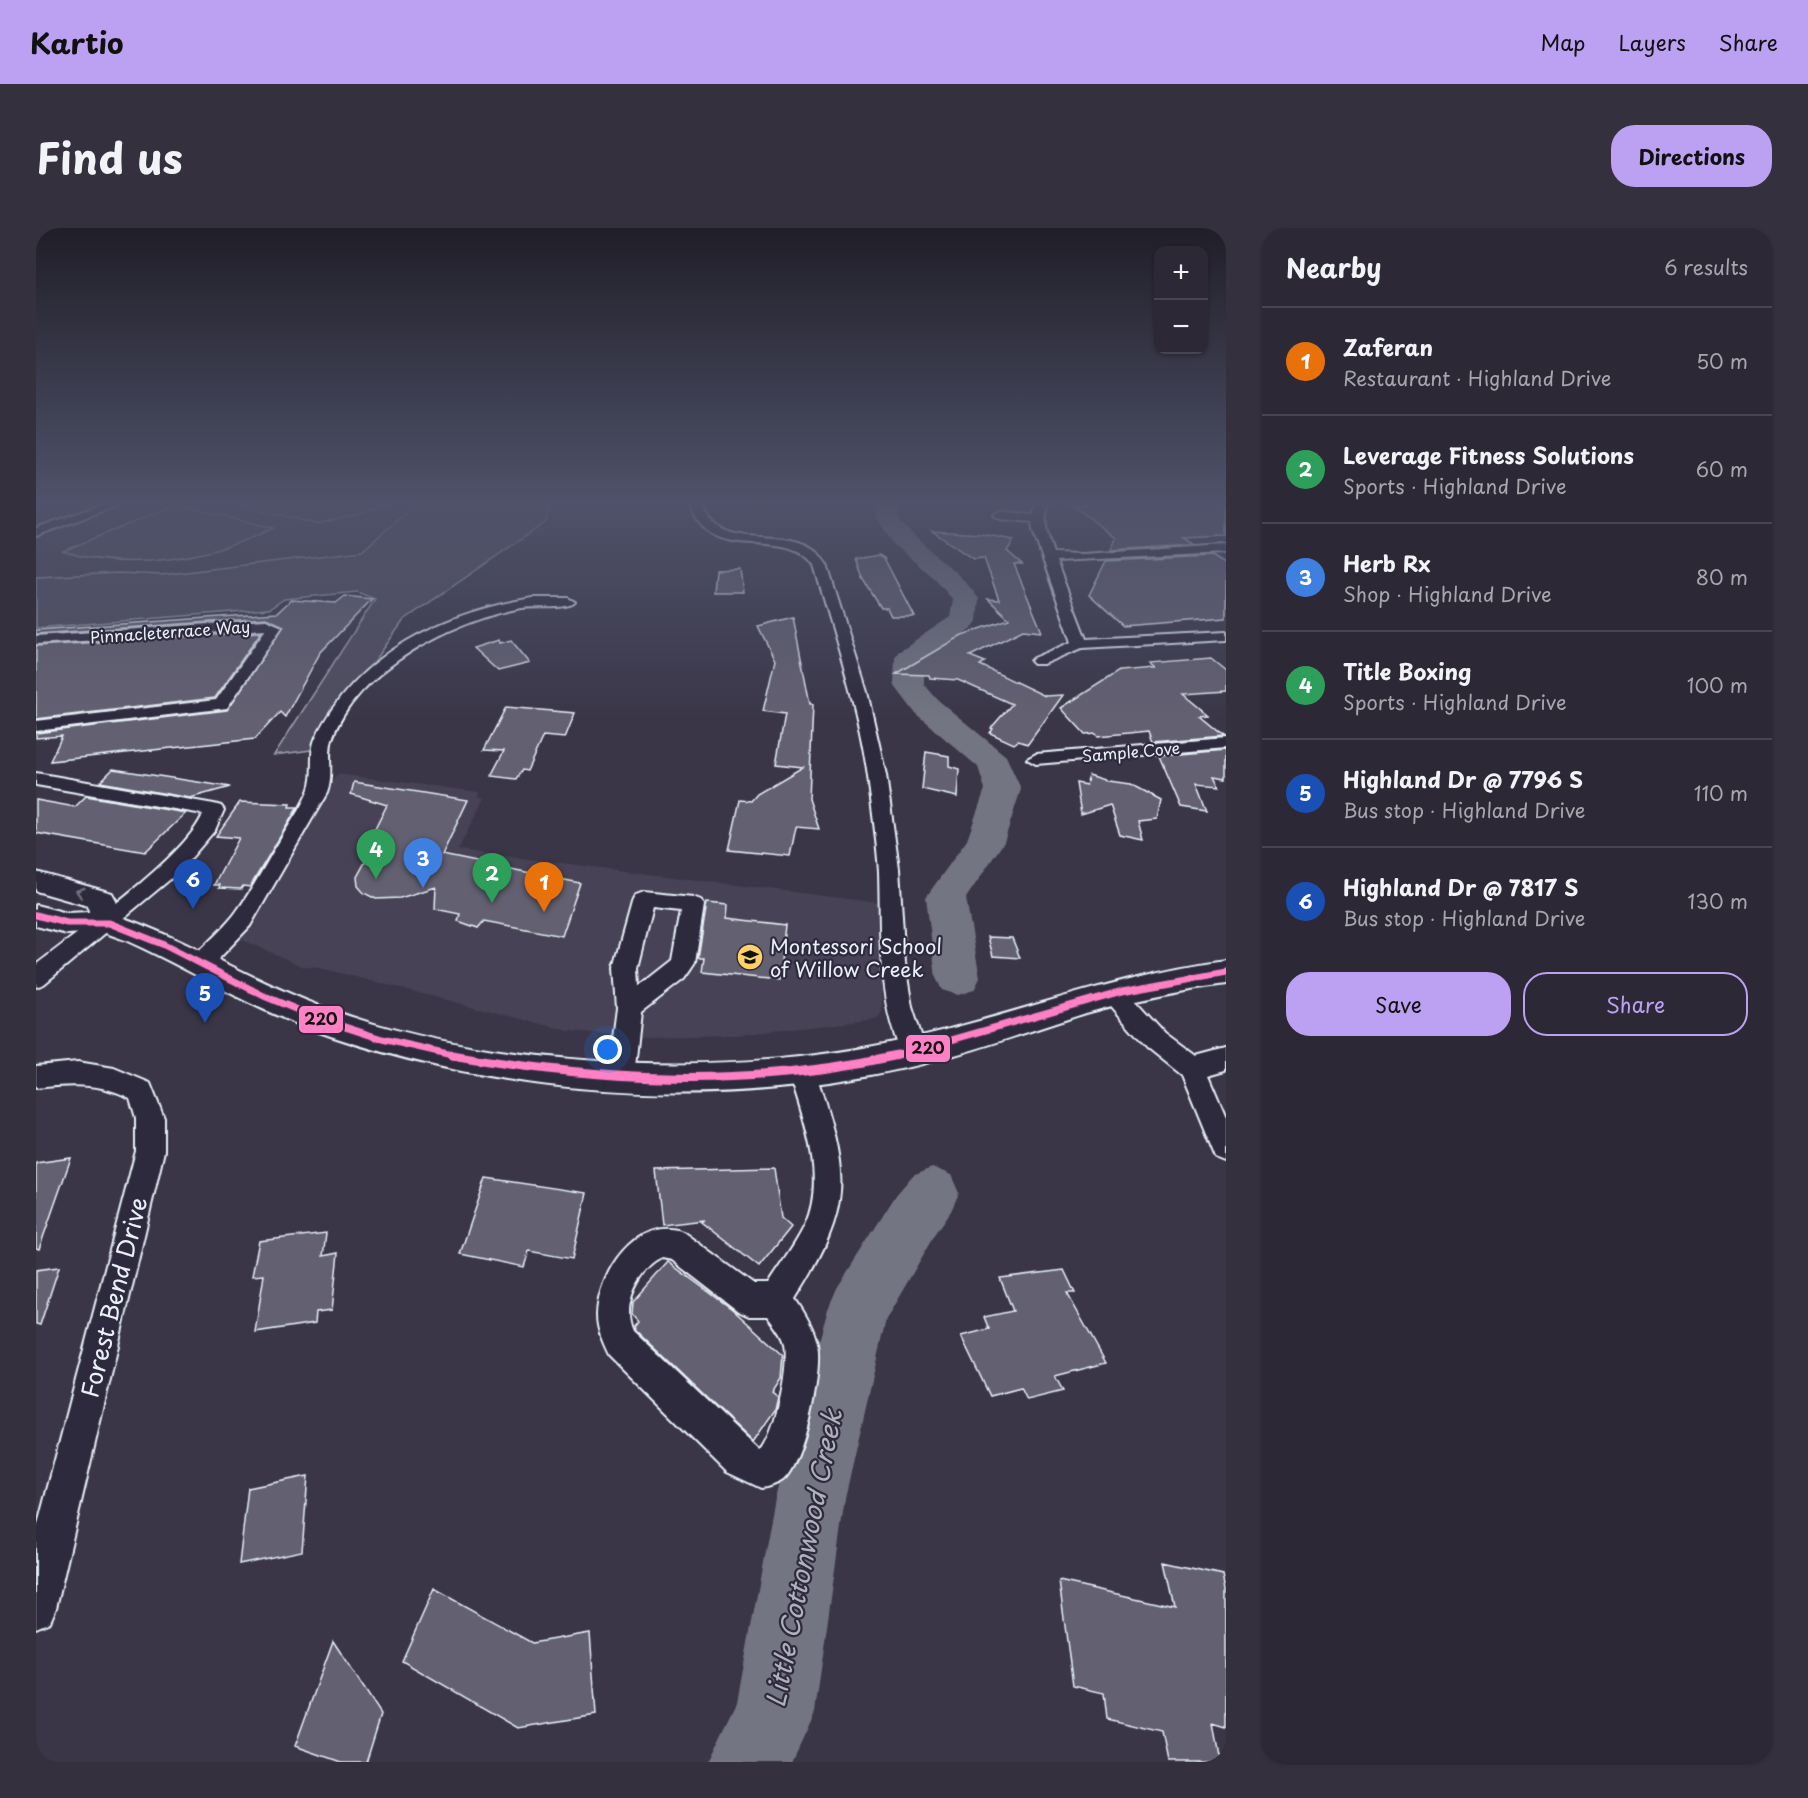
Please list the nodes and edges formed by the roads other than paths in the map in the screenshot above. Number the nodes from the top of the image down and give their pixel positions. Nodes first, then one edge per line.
1 (824, 576) edge
2 (1055, 576) edge
3 (568, 602) dead end
4 (1226, 636) edge
5 (36, 640) edge
6 (1080, 644) junction
7 (1039, 661) dead end
8 (36, 726) edge
9 (1226, 743) edge
10 (1036, 759) dead end
11 (36, 779) edge
12 (36, 881) edge
13 (36, 915) edge
14 (104, 921) junction
15 (201, 963) junction
16 (1226, 972) edge
17 (36, 978) edge
18 (1114, 993) junction
19 (629, 1008) dead end
20 (914, 1053) junction
21 (1226, 1059) edge
22 (1192, 1068) junction
23 (802, 1071) junction
24 (621, 1076) junction
25 (36, 1077) edge
26 (1226, 1149) edge
27 (776, 1300) junction
28 (43, 1554) edge
29 (36, 1608) edge

1 - 20 street
2 - 6 street
3 - 15 street
4 - 6 street
5 - 8 street, Pinnacleterrace Way
6 - 7 street
9 - 10 street, Sample Cove
11 - 14 street
14 -> 12 main road
13 - 14 main road
14 - 15 main road
14 - 17 street
15 - 24 main road
16 - 18 main road
18 - 20 main road
18 - 22 street
19 - 24 street
20 - 23 main road
21 - 22 street
22 - 26 street
23 - 24 main road
23 - 27 street
25 - 28 street, Forest Bend Drive
27 - 27 street
28 - 29 street, Forest Bend Drive

